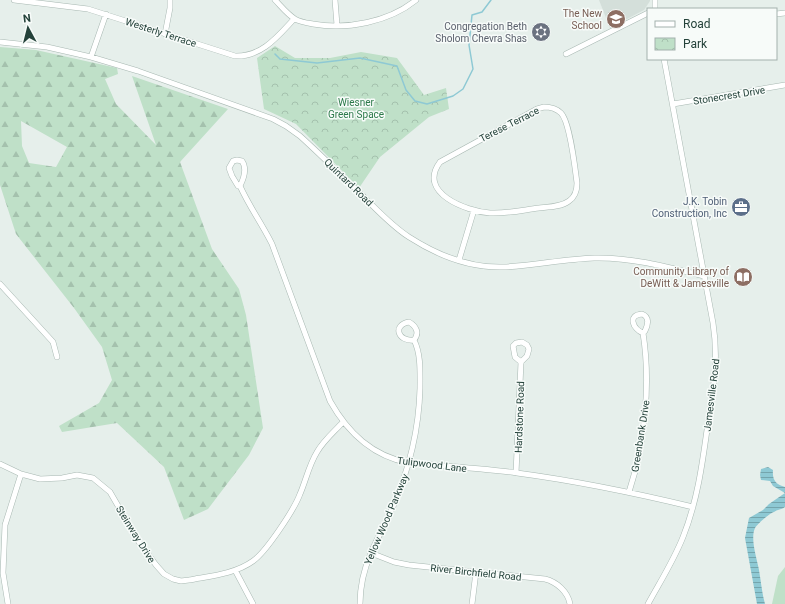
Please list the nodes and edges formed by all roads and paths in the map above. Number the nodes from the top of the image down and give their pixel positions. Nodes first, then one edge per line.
1 (14, 0) edge
2 (170, 0) edge
3 (275, 0) edge
4 (335, 0) edge
5 (416, 0) edge
6 (106, 14) junction
7 (647, 14) edge
8 (294, 19) junction
9 (337, 25) junction
10 (165, 34) junction
11 (0, 42) edge
12 (566, 54) dead end
13 (91, 57) junction
14 (664, 60) edge
15 (785, 85) edge
16 (673, 104) junction
17 (240, 186) junction
18 (474, 210) junction
19 (459, 260) junction
20 (704, 276) junction
21 (0, 284) edge
22 (643, 333) dead end
23 (414, 340) dead end
24 (57, 357) dead end
25 (521, 362) dead end
26 (343, 422) junction
27 (409, 463) junction
28 (0, 464) edge
29 (516, 473) junction
30 (21, 474) junction
31 (629, 492) junction
32 (693, 507) junction
33 (2, 552) edge
34 (371, 553) junction
35 (236, 570) junction
36 (476, 572) junction
37 (8, 604) edge
38 (253, 604) edge
39 (360, 604) edge
40 (472, 604) edge
41 (570, 604) edge
42 (648, 604) edge

1 - 6 street, Westerly Terrace
2 - 10 street
3 - 8 street
4 - 9 street
5 - 9 street
6 - 10 street, Westerly Terrace
6 - 13 street
7 - 12 street
8 - 9 street
8 - 10 street, Westerly Terrace
11 - 13 street, Quintard Road
13 - 19 street, Quintard Road
14 - 16 street, Jamesville Road
15 - 16 street, Stonecrest Drive
16 - 20 street, Jamesville Road
17 - 17 street, Tulipwood Lane
17 - 26 street, Tulipwood Lane
18 - 18 street, Terese Terrace
18 - 19 street
19 - 20 street, Quintard Road
20 - 32 street, Jamesville Road
21 - 24 street
22 - 31 street, Greenbank Drive
23 - 27 street, Yellow Wood Parkway
25 - 29 street, Hardstone Road
26 - 27 street, Tulipwood Lane
26 - 35 street, Steinway Drive
27 - 29 street, Tulipwood Lane
27 - 34 street, Yellow Wood Parkway
28 - 30 street, Steinway Drive
29 - 31 street, Tulipwood Lane
30 - 33 street
30 - 35 street, Steinway Drive
31 - 32 street, Tulipwood Lane
32 - 42 street, Jamesville Road
33 - 37 street
34 - 36 street, River Birchfield Road
34 - 39 street, Yellow Wood Parkway
35 - 38 street
36 - 40 street
36 - 41 street, River Birchfield Road

